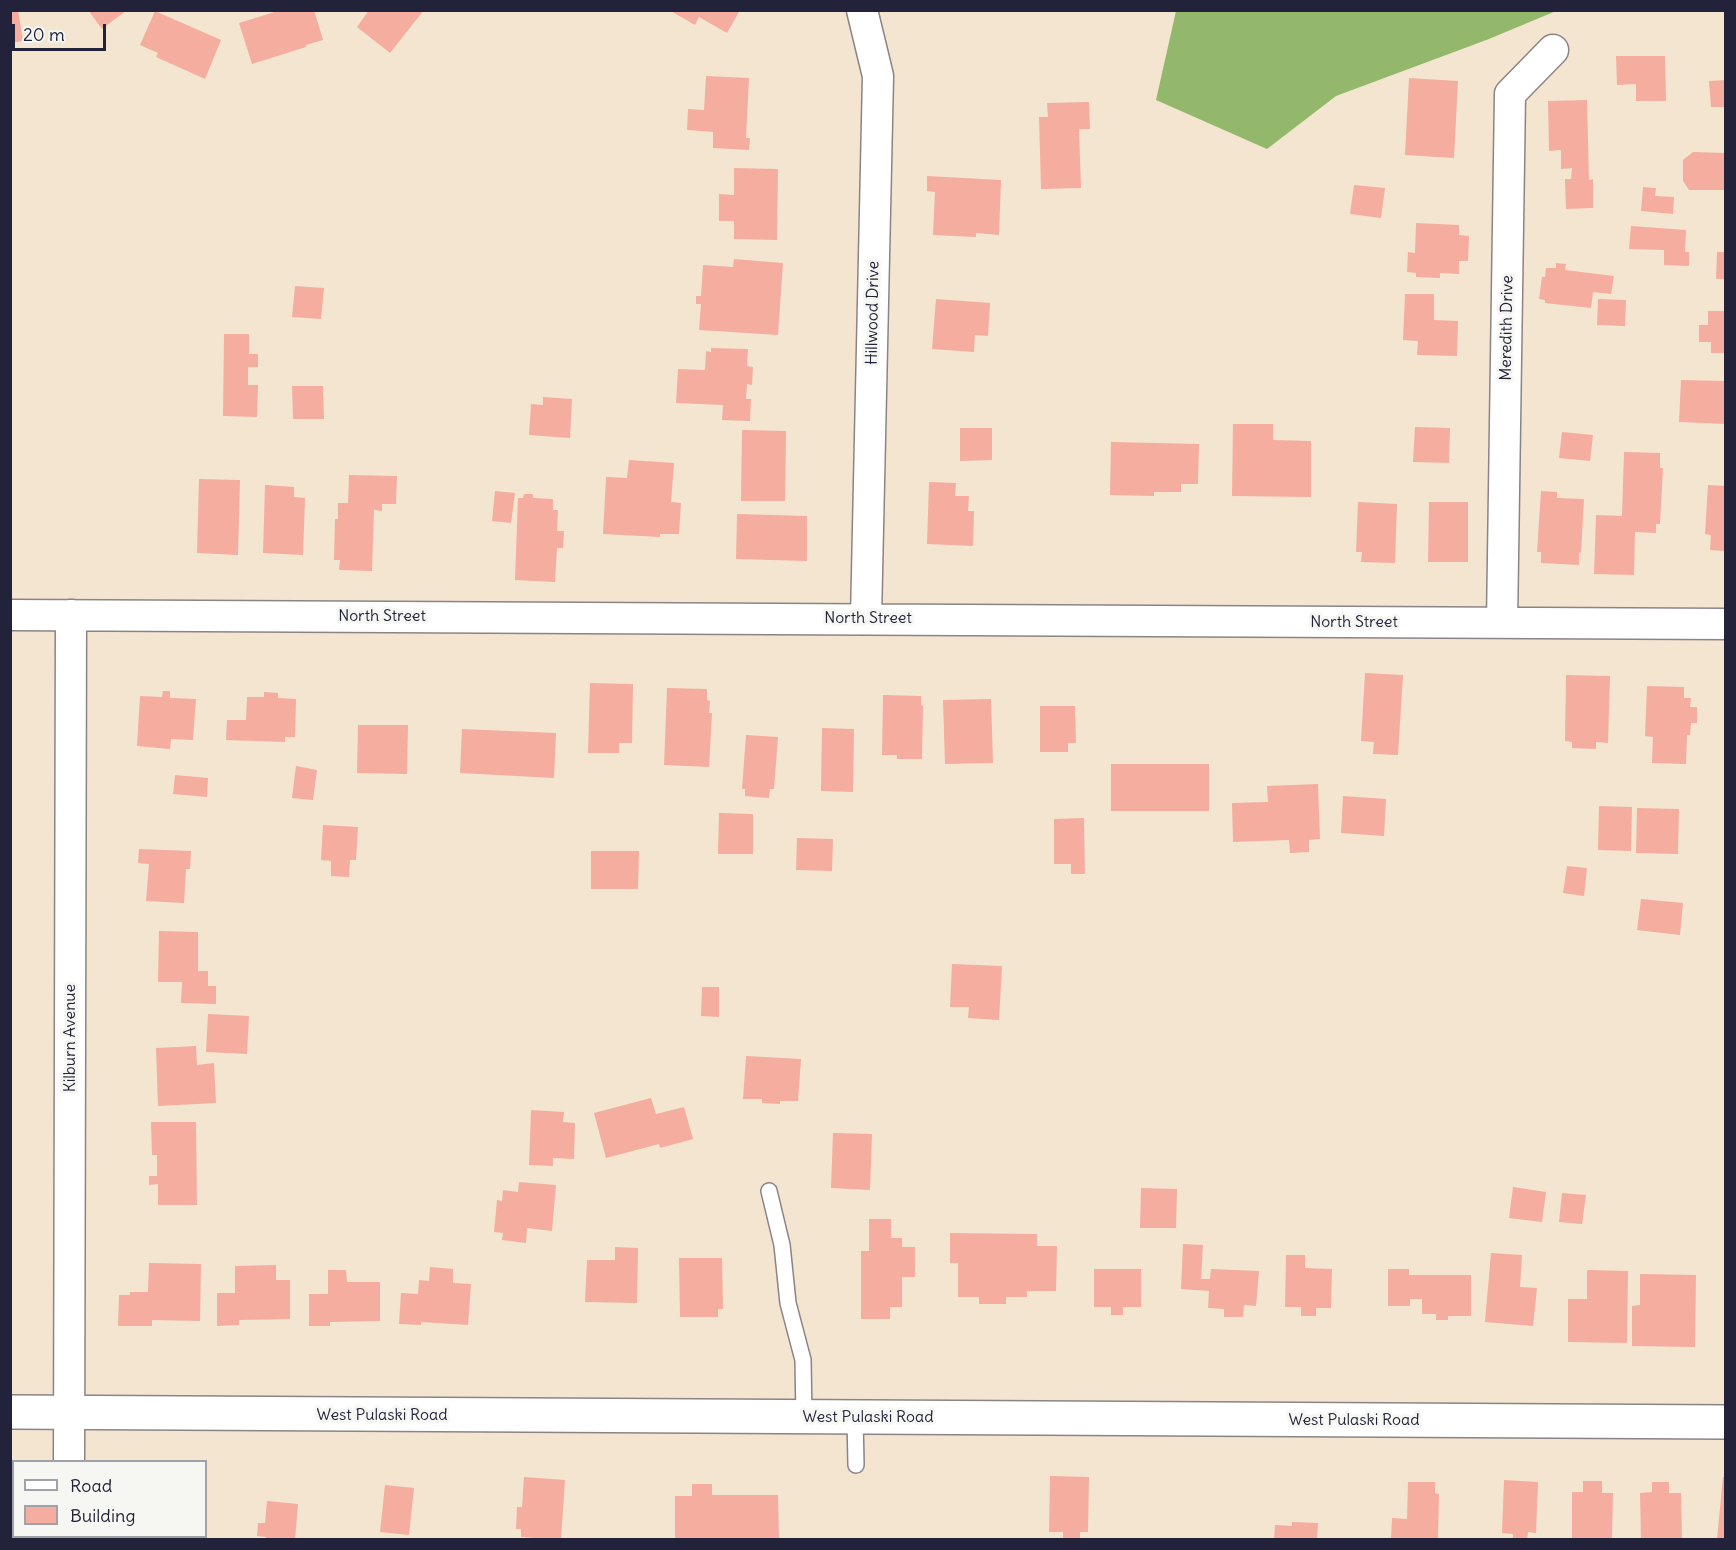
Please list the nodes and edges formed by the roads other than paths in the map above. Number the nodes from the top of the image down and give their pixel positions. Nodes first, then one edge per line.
1 (862, 10) edge
2 (1553, 50) dead end
3 (10, 615) edge
4 (71, 615) junction
5 (866, 618) junction
6 (1502, 623) junction
7 (1725, 624) edge
8 (769, 1191) dead end
9 (10, 1413) edge
10 (69, 1413) junction
11 (804, 1417) junction
12 (855, 1417) junction
13 (1725, 1422) edge
14 (69, 1460) edge
15 (856, 1465) dead end

1 - 5 street, Hillwood Drive
2 - 6 street, Meredith Drive
3 - 4 street, North Street
4 - 5 street, North Street
4 - 10 street, Kilburn Avenue
5 - 6 street, North Street
6 - 7 street, North Street
8 - 11 lane
9 - 10 main road, West Pulaski Road
10 - 11 main road, West Pulaski Road
10 - 14 street, Kilburn Avenue
11 - 12 main road, West Pulaski Road
12 - 13 main road, West Pulaski Road
12 - 15 lane

